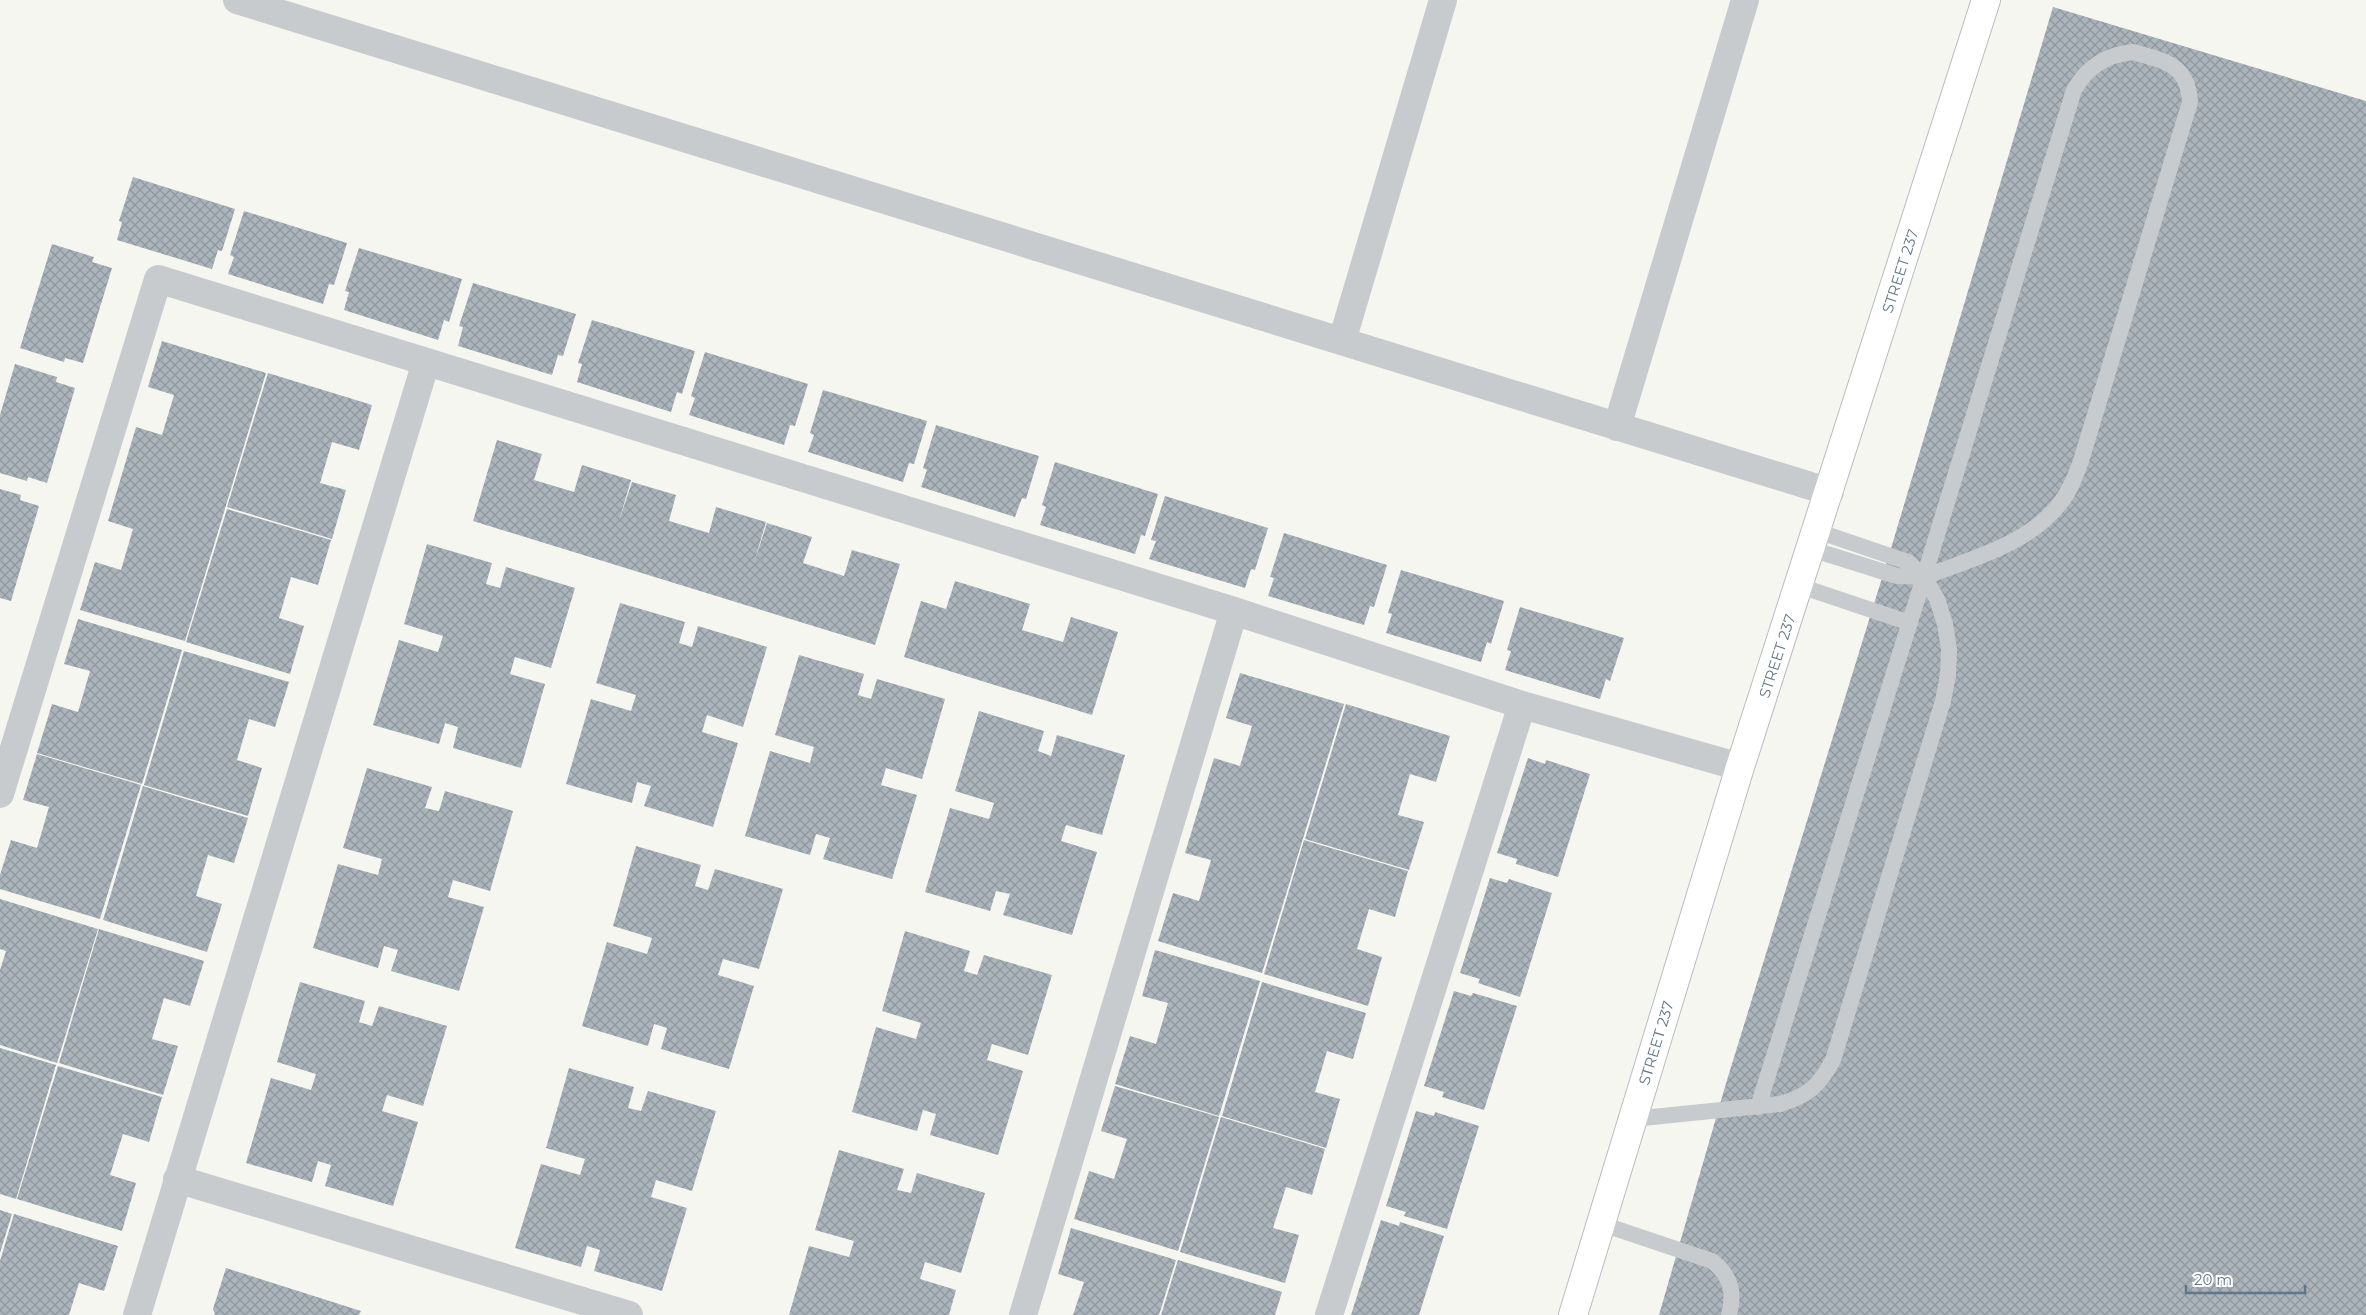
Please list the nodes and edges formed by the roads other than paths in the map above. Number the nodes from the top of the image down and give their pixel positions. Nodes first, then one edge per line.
1 (237, 0) edge
2 (1443, 0) edge
3 (1745, 0) edge
4 (1986, 0) edge
5 (1342, 341) junction
6 (426, 362) junction
7 (1617, 427) junction
8 (1830, 492) junction
9 (1814, 540) junction
10 (1924, 577) junction
11 (1800, 586) junction
12 (1234, 611) junction
13 (1910, 623) junction
14 (1522, 705) junction
15 (1740, 767) junction
16 (0, 794) edge
17 (1758, 1106) junction
18 (1633, 1119) junction
19 (177, 1179) junction
20 (1602, 1224) junction
21 (137, 1315) edge
22 (629, 1315) edge
23 (1023, 1315) edge
24 (1329, 1315) edge
25 (1573, 1315) edge
26 (1729, 1315) edge

1 - 5 street
2 - 5 street
3 - 7 street
4 - 8 street, STREET 237
5 - 7 street
6 - 12 street
6 - 16 street
6 - 19 street
7 - 8 street
8 - 9 street, STREET 237
9 - 10 lane
9 - 11 street, STREET 237
10 - 10 lane
10 - 13 lane
10 - 17 lane
11 - 13 lane
11 - 15 street, STREET 237
12 - 14 street
12 - 23 street
13 - 17 lane
14 - 15 street
14 - 24 street
15 - 18 street, STREET 237
17 - 18 lane
18 - 20 street, STREET 237
19 - 21 street
19 - 22 street
20 - 25 street, STREET 237
20 - 26 lane

